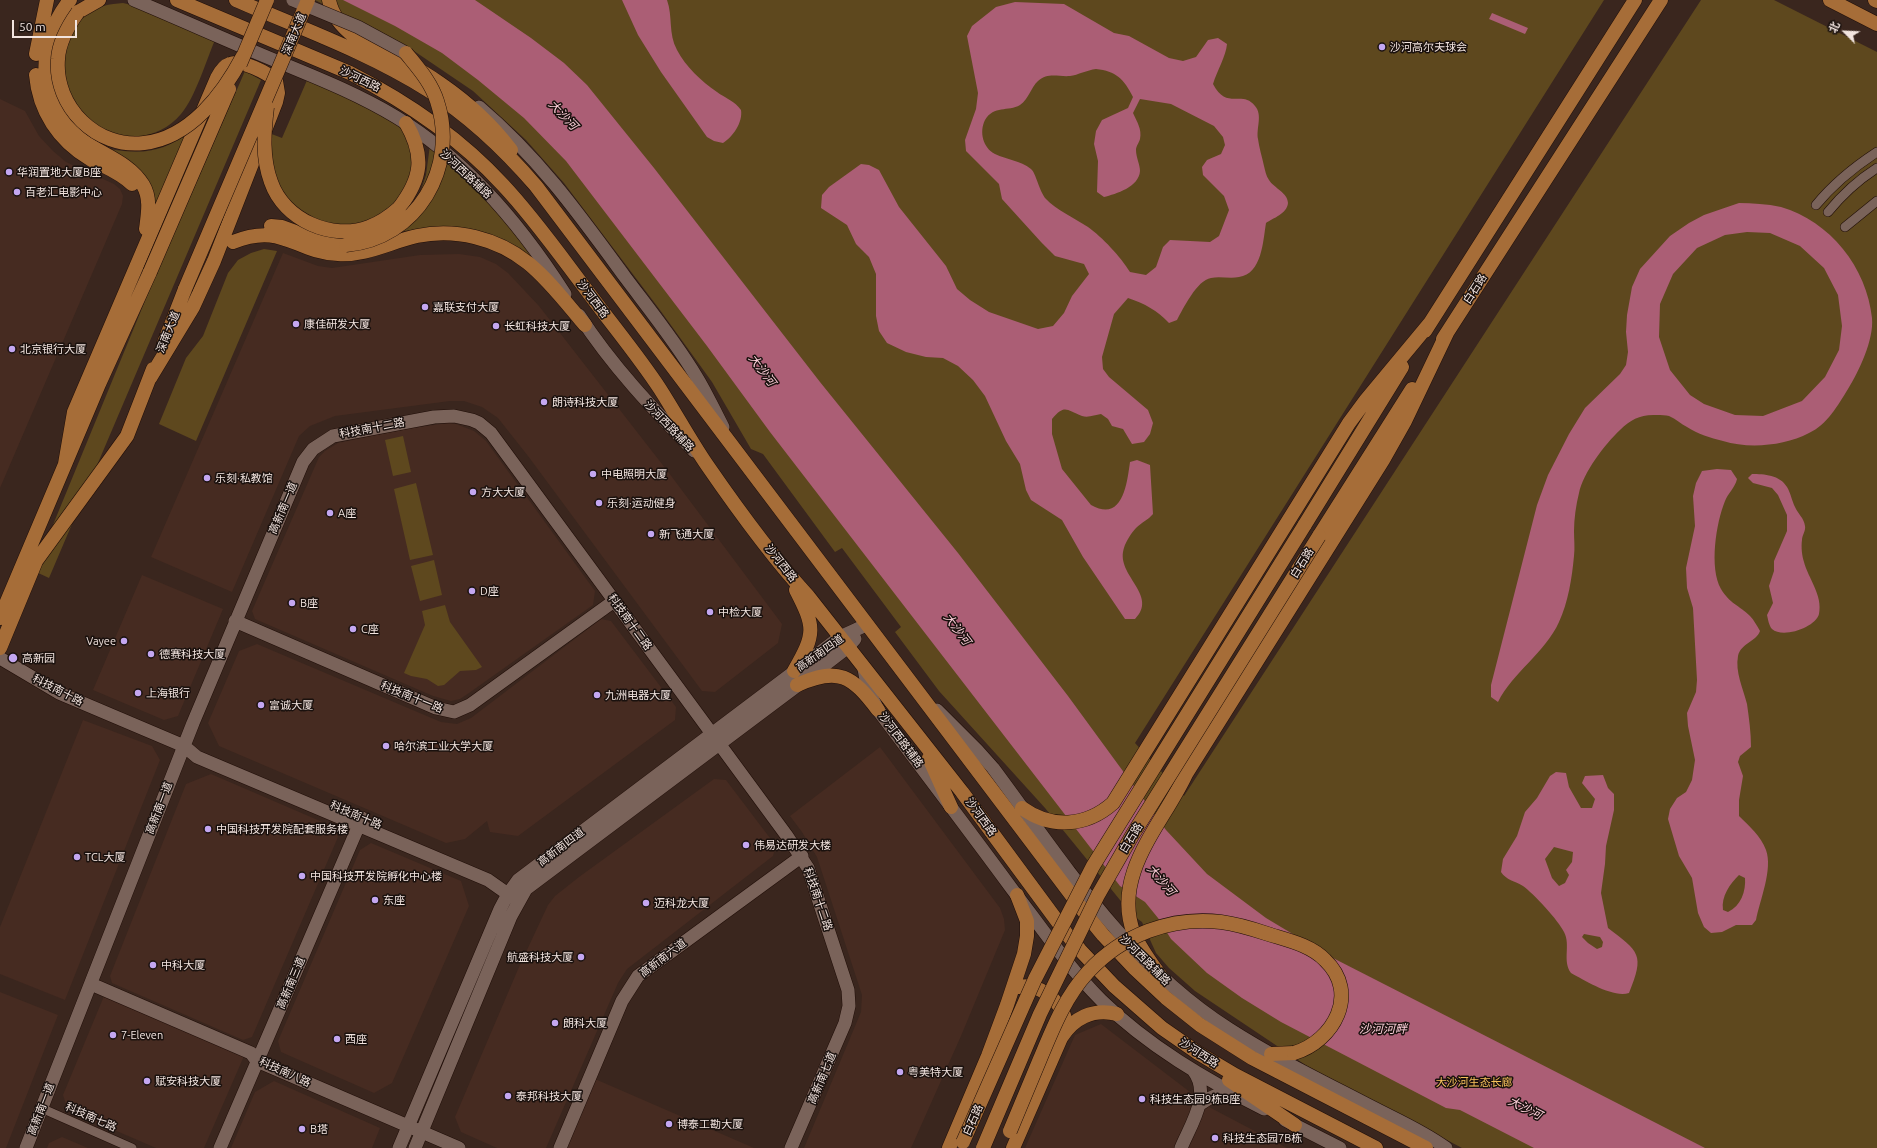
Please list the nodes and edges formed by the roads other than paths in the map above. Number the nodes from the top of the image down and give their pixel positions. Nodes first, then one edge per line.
1 (47, 0) edge
2 (70, 0) edge
3 (99, 0) edge
4 (134, 0) edge
5 (177, 0) edge
6 (236, 0) edge
7 (267, 0) edge
8 (293, 0) edge
9 (308, 0) edge
10 (329, 0) edge
11 (1634, 0) edge
12 (1661, 0) edge
13 (1830, 0) edge
14 (1877, 24) edge
15 (406, 53) junction
16 (243, 56) junction
17 (277, 74) junction
18 (406, 123) junction
19 (1877, 152) edge
20 (1877, 168) edge
21 (524, 172) junction
22 (1877, 201) edge
23 (1816, 205) dead end
24 (1828, 212) dead end
25 (148, 217) junction
26 (1845, 227) dead end
27 (233, 242) junction
28 (144, 248) junction
29 (214, 260) junction
30 (119, 305) junction
31 (1430, 323) junction
32 (585, 325) junction
33 (1447, 333) junction
34 (150, 378) junction
35 (99, 384) junction
36 (733, 446) junction
37 (65, 464) junction
38 (707, 464) junction
39 (299, 470) joint
40 (22, 564) junction
41 (786, 572) junction
42 (0, 596) edge
43 (614, 601) junction
44 (0, 618) edge
45 (235, 621) junction
46 (866, 625) junction
47 (844, 642) junction
48 (0, 648) edge
49 (0, 658) edge
50 (864, 669) junction
51 (794, 671) junction
52 (797, 685) junction
53 (916, 690) junction
54 (878, 710) junction
55 (715, 738) junction
56 (921, 739) junction
57 (184, 746) junction
58 (1140, 761) junction
59 (1174, 798) junction
60 (951, 807) junction
61 (1022, 808) junction
62 (360, 821) junction
63 (802, 856) junction
64 (515, 895) junction
65 (1017, 896) junction
66 (1162, 978) junction
67 (91, 984) junction
68 (1007, 1005) junction
69 (849, 1006) joint
70 (1117, 1014) junction
71 (1061, 1038) junction
72 (1180, 1041) junction
73 (1271, 1054) junction
74 (257, 1060) junction
75 (1193, 1070) junction
76 (1232, 1093) junction
77 (1199, 1105) junction
78 (41, 1108) junction
79 (1295, 1125) junction
80 (408, 1126) junction
81 (421, 1132) junction
82 (962, 1145) edge
83 (26, 1148) edge
84 (132, 1148) edge
85 (220, 1148) edge
86 (399, 1148) edge
87 (414, 1148) edge
88 (459, 1148) edge
89 (560, 1148) edge
90 (792, 1148) edge
91 (949, 1148) edge
92 (983, 1148) edge
93 (1002, 1148) edge
94 (1013, 1148) edge
95 (1181, 1148) edge
96 (1340, 1148) edge
97 (1376, 1148) edge
98 (1426, 1148) edge
99 (1446, 1148) edge

1 - 25 main road
2 - 25 main road
3 - 16 main road, bridge
4 - 18 street, 沙河西路辅路
5 - 38 main road, 沙河西路
6 - 21 main road, 沙河西路
7 - 16 main road, bridge
8 - 15 street, bridge
9 - 17 main road, 深南大道, bridge
10 - 21 main road, bridge
11 - 31 main road, 白石路
12 - 33 main road, 白石路
13 - 14 main road
15 - 27 main road, bridge
15 - 36 street
16 - 35 main road, bridge
17 - 18 main road, bridge
17 - 34 main road, 深南大道, bridge
18 - 32 street, 沙河西路辅路
19 - 23 street
20 - 24 street
21 - 36 main road, 沙河西路
22 - 26 street
25 - 28 main road
27 - 29 main road
27 - 32 main road
28 - 29 main road
28 - 30 main road
29 - 34 main road
30 - 35 main road
30 - 37 main road
31 - 58 main road
31 - 82 main road, 白石路, bridge
32 - 38 street, 沙河西路辅路
33 - 59 main road
33 - 92 main road, 白石路, bridge
34 - 48 main road, 深南大道
35 - 37 main road
36 - 46 main road, 沙河西路
37 - 40 main road
38 - 41 main road, 沙河西路
39 - 43 street, 科技南十二路
39 - 45 street, 高新南一道
40 - 42 main road
40 - 44 main road
41 - 47 main road, 沙河西路
41 - 51 main road
43 - 45 street, 科技南十一路
43 - 55 street, 科技南十二路
45 - 57 street, 高新南一道
46 - 47 street, 高新南四道
46 - 53 main road, 沙河西路
47 - 50 main road, 沙河西路
47 - 51 street, 高新南四道
47 - 52 street, 高新南四道
49 - 57 street, 科技南十路
50 - 54 street, 沙河西路辅路
50 - 56 main road, 沙河西路
51 - 55 street, 高新南四道
52 - 54 main road
52 - 55 street, 高新南四道
53 - 61 street, 沙河西路辅路
53 - 98 main road, 沙河西路
54 - 60 street, 沙河西路辅路
55 - 63 street, 科技南十二路
55 - 64 street, 高新南四道
56 - 60 main road
56 - 72 main road, 沙河西路
57 - 62 street, 科技南十路
57 - 67 street, 高新南一道
58 - 59 main road
58 - 61 main road
59 - 66 main road
60 - 65 street, 沙河西路辅路
61 - 66 street, 沙河西路辅路
62 - 64 street, 科技南十路
62 - 74 street, 高新南三道
63 - 69 street, 科技南十二路
63 - 89 street, 高新南六道
64 - 80 street, 高新南四道
64 - 81 street, 高新南四道
65 - 68 main road
65 - 70 street, 沙河西路辅路
66 - 73 street, 沙河西路辅路
67 - 74 street, 科技南八路
67 - 78 street, 高新南一道
68 - 71 main road
68 - 91 main road
69 - 90 street, 高新南七道
70 - 71 main road
70 - 75 street, 沙河西路辅路
71 - 94 main road
72 - 79 main road
72 - 97 main road, 沙河西路
73 - 93 main road, bridge
73 - 99 street, 沙河西路辅路
74 - 80 street, 科技南八路
74 - 85 street, 高新南三道
75 - 76 street, 沙河西路辅路
75 - 77 street
76 - 77 street
76 - 79 street, 沙河西路辅路
77 - 95 street
78 - 83 street, 高新南一道
78 - 84 street, 科技南七路
79 - 96 street, 沙河西路辅路
80 - 81 street, 科技南八路
80 - 86 street, 高新南四道
81 - 87 street, 高新南四道
81 - 88 street, 科技南八路

